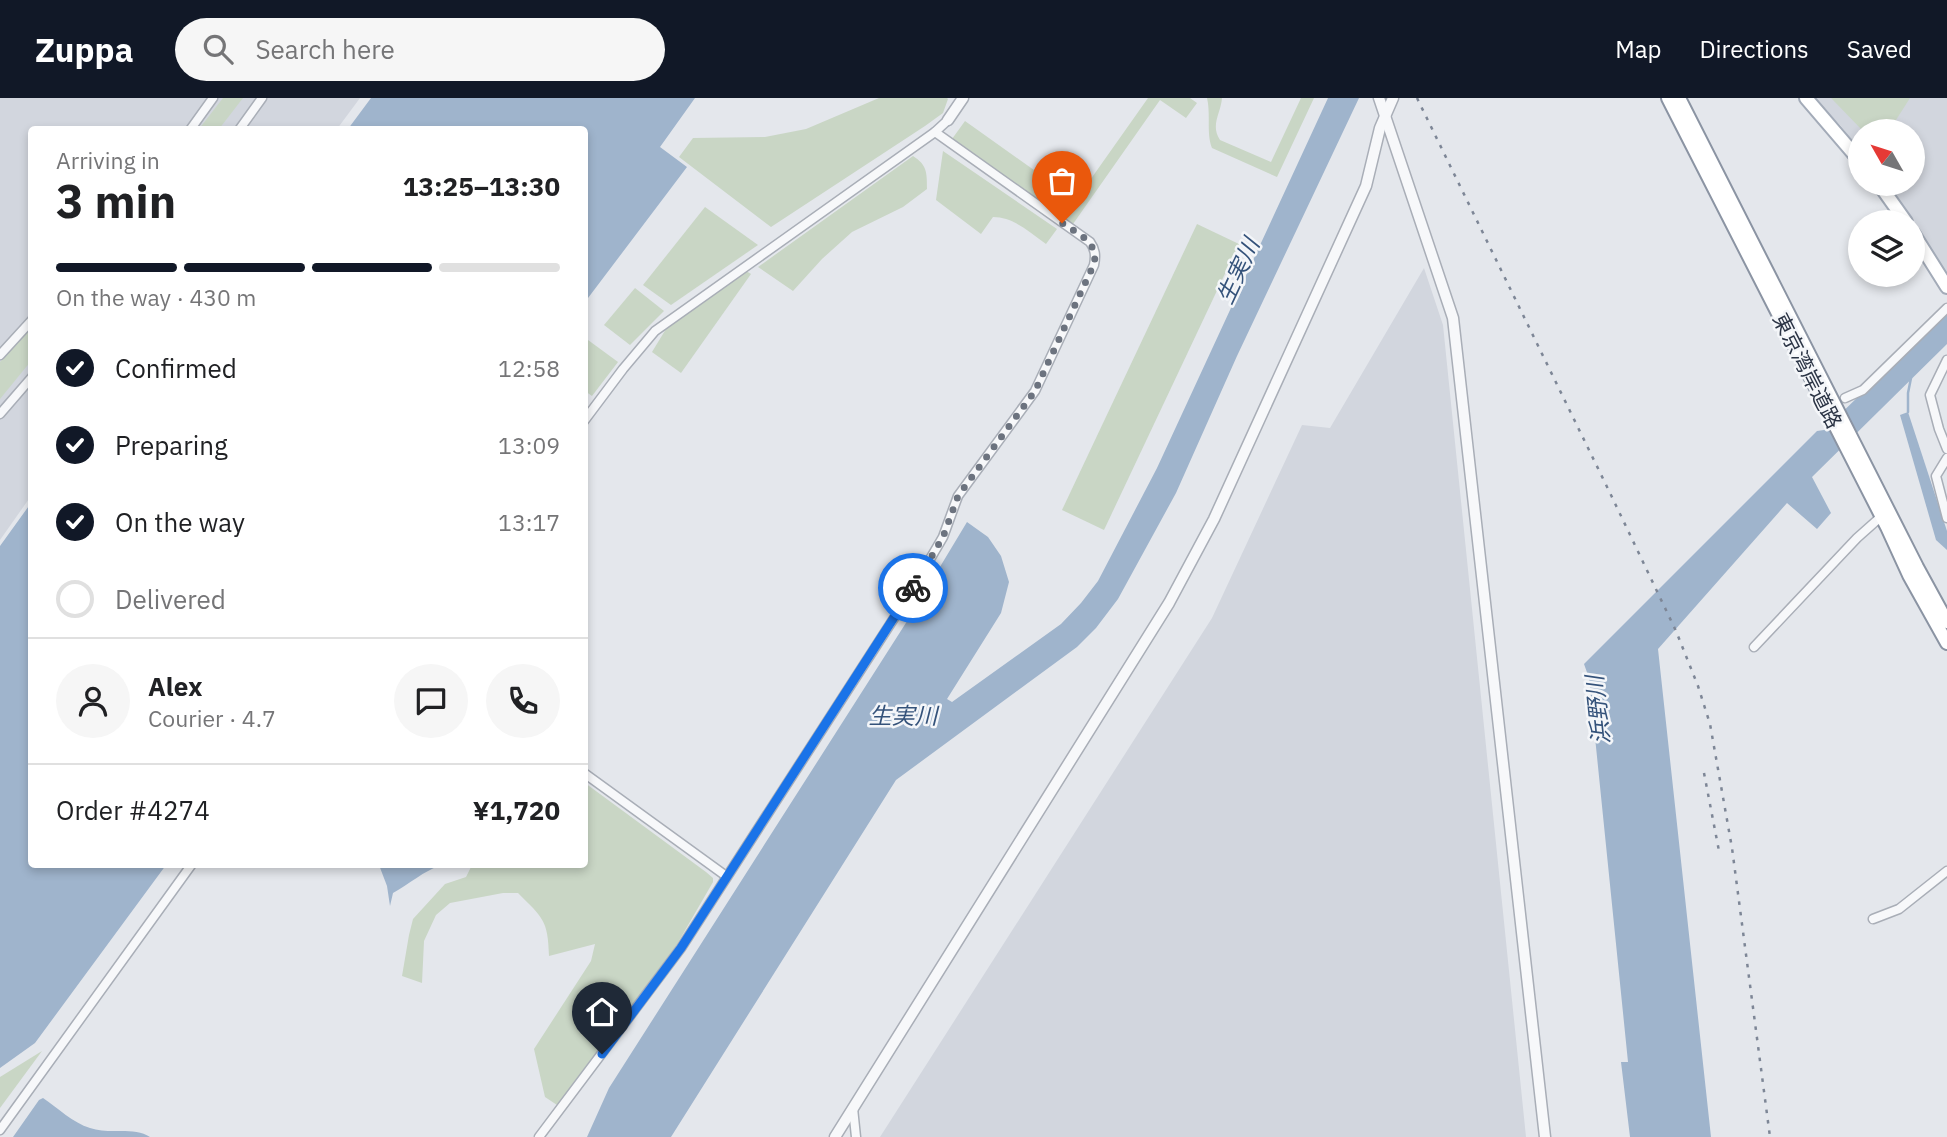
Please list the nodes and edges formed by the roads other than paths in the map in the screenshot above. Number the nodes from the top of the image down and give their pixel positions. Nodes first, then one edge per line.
1 (213, 98) edge
2 (262, 98) edge
3 (1379, 98) edge
4 (1393, 98) edge
5 (1668, 98) edge
6 (1679, 98) edge
7 (1806, 98) edge
8 (959, 100) edge
9 (1385, 115) junction
10 (948, 120) joint
11 (193, 126) edge
12 (242, 126) edge
13 (934, 132) junction
14 (1848, 147) edge
15 (1925, 252) edge
16 (1947, 287) edge
17 (1947, 308) edge
18 (28, 324) edge
19 (0, 355) edge
20 (1947, 360) edge
21 (28, 382) edge
22 (1845, 398) dead end
23 (0, 414) edge
24 (1835, 415) junction
25 (588, 416) edge
26 (1947, 449) edge
27 (1947, 458) edge
28 (1943, 483) edge
29 (1885, 513) junction
30 (1947, 518) edge
31 (1947, 622) edge
32 (1947, 643) edge
33 (1754, 647) dead end
34 (588, 775) edge
35 (189, 868) edge
36 (1947, 871) edge
37 (726, 876) junction
38 (1873, 919) dead end
39 (853, 1108) junction
40 (0, 1130) edge
41 (539, 1137) edge
42 (835, 1137) edge
43 (856, 1137) edge
44 (1545, 1137) edge

1 - 11 street
2 - 12 street
3 - 9 street
4 - 9 street
5 - 24 main road, 東京湾岸道路
6 - 24 main road, 東京湾岸道路
7 - 14 main road
8 - 10 street
9 - 39 street
9 - 44 street
10 - 13 street
13 - 25 street
13 - 37 street
15 - 16 main road
17 - 22 street
18 - 19 street
20 - 26 street
21 - 23 street
24 - 29 main road, 東京湾岸道路
27 - 28 street
28 - 30 street
29 - 31 main road, 東京湾岸道路
29 - 32 main road, 東京湾岸道路
29 - 33 street
34 - 37 street
35 - 40 street
36 - 38 street
37 - 41 street
39 - 42 street
39 - 43 street

